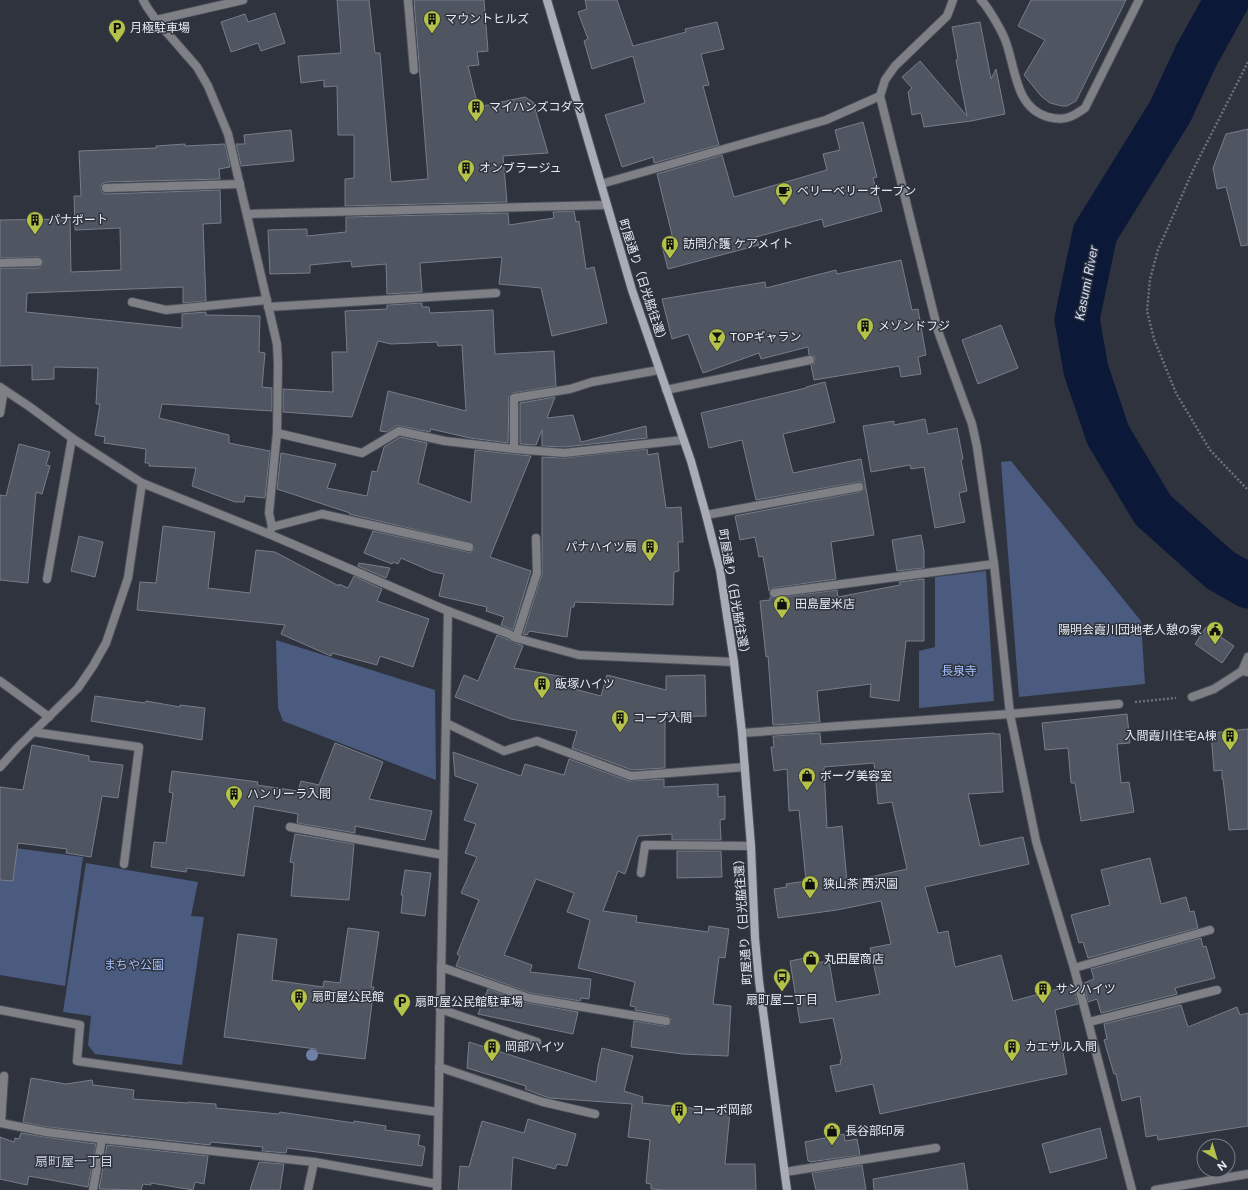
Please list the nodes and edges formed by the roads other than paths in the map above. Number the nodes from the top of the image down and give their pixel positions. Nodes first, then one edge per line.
1 (144, 0) edge
2 (243, 0) edge
3 (408, 0) edge
4 (547, 0) edge
5 (953, 0) edge
6 (981, 0) edge
7 (1139, 0) edge
8 (156, 20) junction
9 (414, 70) dead end
10 (880, 96) junction
11 (240, 184) junction
12 (601, 184) junction
13 (106, 188) dead end
14 (607, 205) junction
15 (247, 214) junction
16 (38, 262) dead end
17 (0, 263) edge
18 (496, 293) dead end
19 (132, 302) dead end
20 (268, 303) junction
21 (810, 360) dead end
22 (659, 370) junction
23 (2, 388) edge
24 (666, 390) junction
25 (0, 413) edge
26 (277, 433) junction
27 (72, 438) junction
28 (683, 440) junction
29 (514, 449) junction
30 (142, 482) junction
31 (859, 487) dead end
32 (706, 515) junction
33 (270, 531) junction
34 (536, 538) dead end
35 (468, 548) dead end
36 (994, 564) junction
37 (47, 579) dead end
38 (774, 594) dead end
39 (448, 611) junction
40 (516, 638) junction
41 (1248, 657) edge
42 (734, 662) junction
43 (1245, 672) edge
44 (0, 681) edge
45 (1192, 697) road end
46 (1119, 704) road end
47 (1010, 714) junction
48 (49, 717) junction
49 (446, 723) junction
50 (34, 732) junction
51 (742, 733) junction
52 (0, 767) edge
53 (745, 768) junction
54 (290, 827) dead end
55 (751, 846) junction
56 (443, 856) junction
57 (124, 864) dead end
58 (641, 873) dead end
59 (1210, 930) dead end
60 (441, 967) junction
61 (1074, 968) junction
62 (1218, 990) dead end
63 (0, 1010) edge
64 (440, 1010) junction
65 (666, 1021) dead end
66 (1089, 1022) junction
67 (538, 1042) dead end
68 (439, 1068) junction
69 (4, 1076) dead end
70 (438, 1112) junction
71 (596, 1114) dead end
72 (102, 1139) junction
73 (936, 1148) dead end
74 (314, 1162) junction
75 (785, 1172) junction
76 (1248, 1174) edge
77 (437, 1187) edge
78 (93, 1190) edge
79 (308, 1190) edge
80 (787, 1190) edge
81 (1132, 1190) edge
82 (1155, 1190) edge

1 - 8 street
2 - 8 street
3 - 9 street
4 - 12 street, 町屋通り（日光脇往還）
5 - 10 street
6 - 7 street
8 - 11 street
10 - 12 street
10 - 36 street
11 - 13 street
11 - 15 street
12 - 14 street, 町屋通り（日光脇往還）
14 - 15 street
14 - 22 street, 町屋通り（日光脇往還）
15 - 20 street
16 - 17 street
18 - 20 street
19 - 20 street
20 - 26 street
21 - 24 street
22 - 24 street, 町屋通り（日光脇往還）
22 - 29 street
23 - 25 street
23 - 27 street
24 - 28 street, 町屋通り（日光脇往還）
26 - 29 street
26 - 33 street
27 - 30 street
27 - 37 street
28 - 29 street
28 - 32 street, 町屋通り（日光脇往還）
30 - 33 street
30 - 48 street
31 - 32 street
32 - 42 street, 町屋通り（日光脇往還）
33 - 35 street
33 - 39 street
34 - 40 street
36 - 38 street
36 - 47 street
39 - 40 street
39 - 49 street
40 - 42 street
41 - 43 street
42 - 51 street, 町屋通り（日光脇往還）
43 - 45 street
44 - 48 street
46 - 47 street
47 - 51 street
47 - 61 street
48 - 50 street
49 - 53 street
49 - 56 street
50 - 52 street
50 - 57 street
51 - 53 street, 町屋通り（日光脇往還）
53 - 55 street, 町屋通り（日光脇往還）
54 - 56 street
55 - 58 street
55 - 75 street, 町屋通り（日光脇往還）
56 - 60 street
59 - 61 street
60 - 64 street
60 - 65 street
61 - 66 street
62 - 66 street
63 - 70 street
64 - 67 street
64 - 68 street
66 - 81 street
68 - 70 street
68 - 71 street
69 - 72 street
70 - 77 street
72 - 74 street
72 - 78 street
73 - 75 street
74 - 77 street
74 - 79 street
75 - 80 street, 町屋通り（日光脇往還）
76 - 82 street

